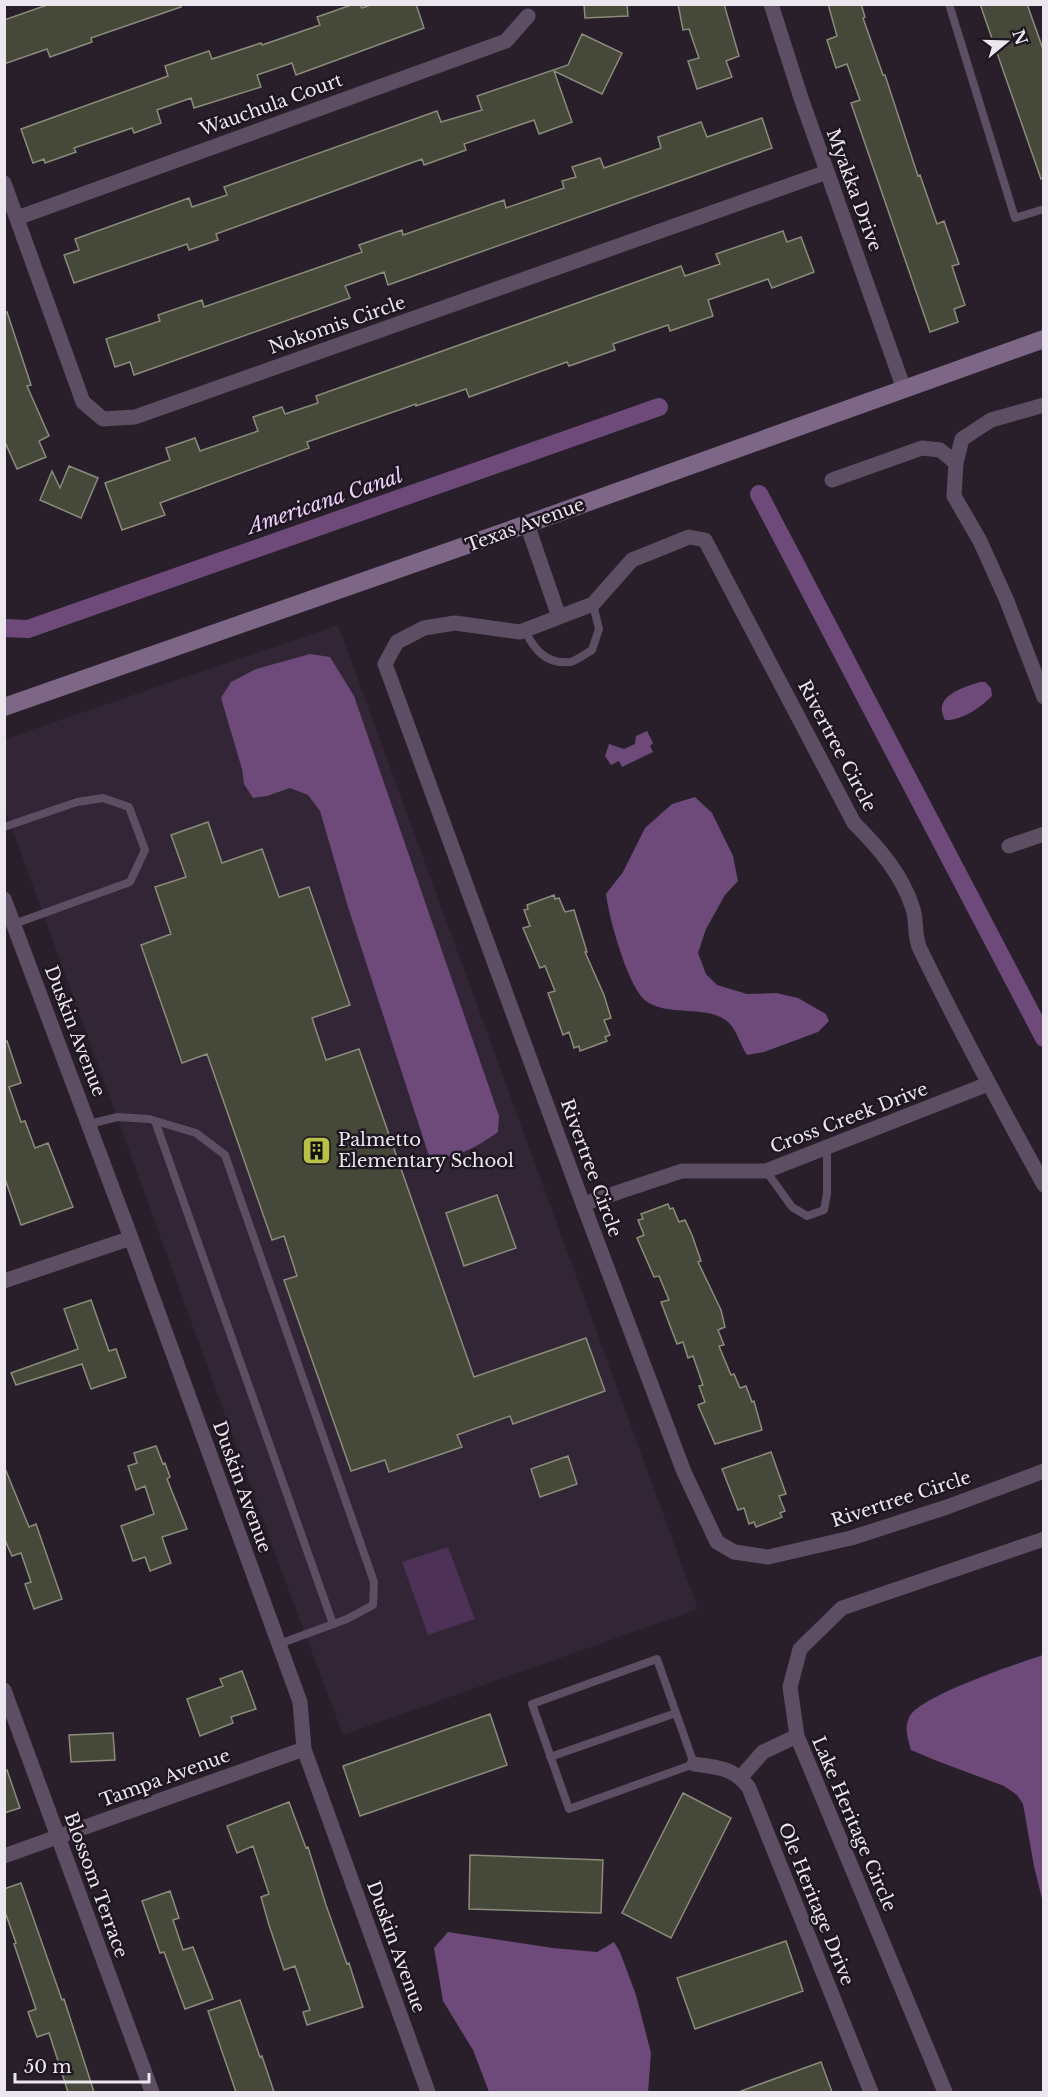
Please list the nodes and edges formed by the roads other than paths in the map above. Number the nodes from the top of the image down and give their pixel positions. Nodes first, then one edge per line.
1 (771, 4) edge
2 (950, 4) edge
3 (528, 16) dead end
4 (827, 172) junction
5 (4, 183) edge
6 (1044, 208) edge
7 (17, 218) junction
8 (1044, 339) edge
9 (904, 389) junction
10 (1044, 405) edge
11 (956, 463) junction
12 (832, 480) dead end
13 (526, 524) junction
14 (593, 604) junction
15 (559, 617) junction
16 (524, 630) junction
17 (1044, 697) edge
18 (4, 706) edge
19 (4, 827) edge
20 (1044, 834) edge
21 (1009, 846) dead end
22 (4, 899) edge
23 (14, 924) junction
24 (988, 1084) junction
25 (155, 1121) junction
26 (89, 1124) junction
27 (826, 1148) junction
28 (766, 1172) junction
29 (1044, 1185) edge
30 (583, 1204) junction
31 (131, 1238) junction
32 (4, 1281) edge
33 (1044, 1471) edge
34 (1044, 1539) edge
35 (333, 1624) junction
36 (279, 1644) junction
37 (4, 1690) edge
38 (676, 1713) junction
39 (797, 1736) junction
40 (304, 1749) junction
41 (550, 1757) junction
42 (694, 1764) junction
43 (741, 1777) junction
44 (58, 1838) junction
45 (4, 1856) edge
46 (152, 2092) edge
47 (428, 2092) edge
48 (871, 2092) edge
49 (945, 2092) edge

1 - 4 street, Myakka Drive
2 - 6 lane
3 - 7 street, Wauchula Court
4 - 7 street, Nokomis Circle
4 - 9 street, Myakka Drive
5 - 7 street, Nokomis Circle
8 - 9 street, Texas Avenue
9 - 13 street, Texas Avenue
10 - 11 street
11 - 12 street
11 - 17 street
13 - 15 street
13 - 18 street, Texas Avenue
14 - 15 street, Rivertree Circle
14 - 16 lane
14 - 24 street, Rivertree Circle
15 - 16 street, Rivertree Circle
16 - 30 street, Rivertree Circle
19 - 23 lane
20 - 21 street
22 - 23 street, Duskin Avenue
23 - 26 street, Duskin Avenue
24 - 27 street, Cross Creek Drive
24 - 29 street, Rivertree Circle
25 - 26 lane
25 - 35 lane
25 - 35 lane
26 - 31 street, Duskin Avenue
27 - 28 street, Cross Creek Drive
27 - 28 lane
28 - 30 street, Cross Creek Drive
30 - 33 street, Rivertree Circle
31 - 32 street
31 - 36 street, Duskin Avenue
34 - 39 street, Lake Heritage Circle
35 - 36 lane
36 - 40 street, Duskin Avenue
37 - 44 street, Blossom Terrace
38 - 41 lane
38 - 41 lane
38 - 42 lane
39 - 43 street
39 - 49 street, Lake Heritage Circle
40 - 44 street, Tampa Avenue
40 - 47 street, Duskin Avenue
41 - 42 lane
42 - 43 street
43 - 48 street, Ole Heritage Drive
44 - 45 street, Tampa Avenue
44 - 46 street, Blossom Terrace

